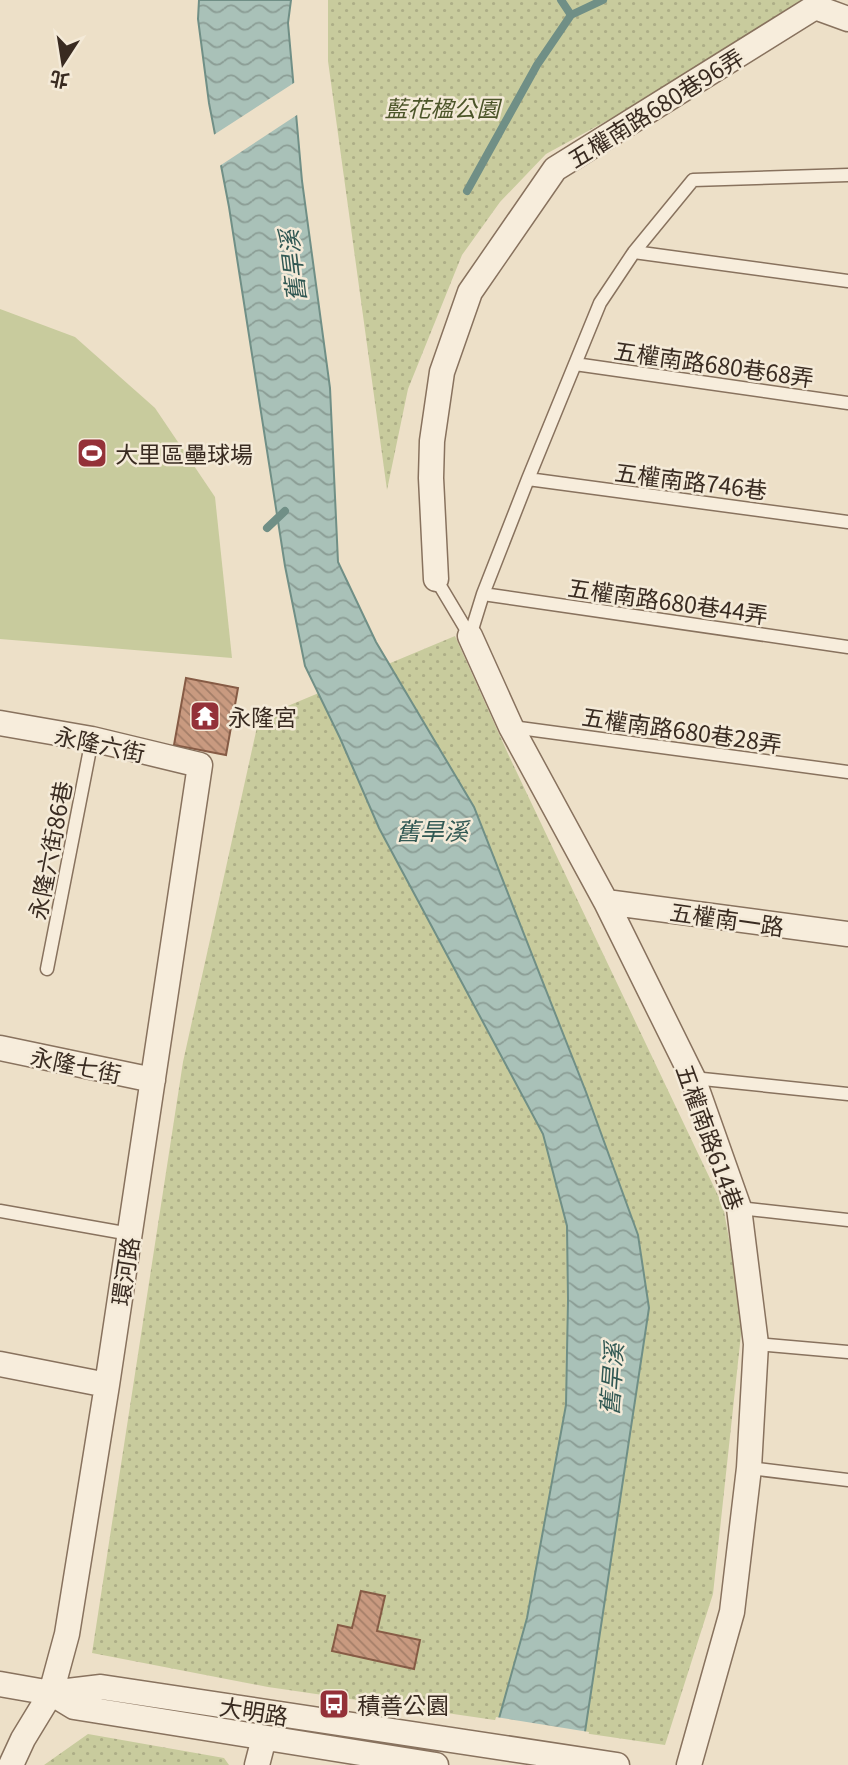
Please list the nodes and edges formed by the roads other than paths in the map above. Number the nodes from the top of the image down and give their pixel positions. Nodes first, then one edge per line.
1 (848, 19) edge
2 (848, 175) edge
3 (634, 253) junction
4 (848, 281) edge
5 (575, 364) junction
6 (848, 402) edge
7 (528, 480) junction
8 (848, 522) edge
9 (436, 579) joint
10 (483, 594) junction
11 (470, 636) junction
12 (848, 647) edge
13 (0, 723) edge
14 (511, 727) junction
15 (92, 739) junction
16 (200, 765) joint
17 (848, 772) edge
18 (606, 902) junction
19 (848, 933) edge
20 (47, 969) dead end
21 (0, 1048) edge
22 (693, 1078) junction
23 (153, 1080) junction
24 (848, 1094) edge
25 (739, 1208) junction
26 (0, 1211) edge
27 (848, 1220) edge
28 (130, 1234) junction
29 (756, 1344) junction
30 (848, 1352) edge
31 (0, 1364) edge
32 (107, 1385) junction
33 (748, 1468) junction
34 (848, 1480) edge
35 (0, 1684) edge
36 (51, 1693) junction
37 (264, 1738) junction
38 (11, 1765) edge
39 (257, 1765) edge
40 (436, 1765) edge
41 (617, 1765) edge
42 (689, 1765) edge

1 - 9 street, 五權南路680巷96弄
2 - 3 lane
3 - 4 lane
3 - 5 lane
5 - 6 lane, 五權南路680巷68弄
5 - 7 lane
7 - 8 lane, 五權南路746巷
7 - 10 lane
9 - 11 lane
10 - 11 lane
10 - 12 lane, 五權南路680巷44弄
11 - 14 street, 五權南路614巷
13 - 15 street, 永隆六街
14 - 17 lane, 五權南路680巷28弄
14 - 18 street, 五權南路614巷
15 - 16 street, 永隆六街
15 - 20 lane, 永隆六街86巷
16 - 23 street, 環河路
18 - 19 street, 五權南一路
18 - 22 street, 五權南路614巷
21 - 23 street, 永隆七街
22 - 24 lane
22 - 25 street, 五權南路614巷
23 - 28 street, 環河路
25 - 27 lane
25 - 29 street, 五權南路614巷
26 - 28 lane
28 - 32 street, 環河路
29 - 30 lane
29 - 33 street, 五權南路614巷
31 - 32 street
32 - 36 street, 環河路
33 - 34 lane
33 - 42 street, 五權南路614巷
35 - 36 street, 大明路
36 - 37 street, 大明路
36 - 38 street, 環河路
36 - 41 street, 大明路
37 - 39 street
37 - 40 street, 大明路

